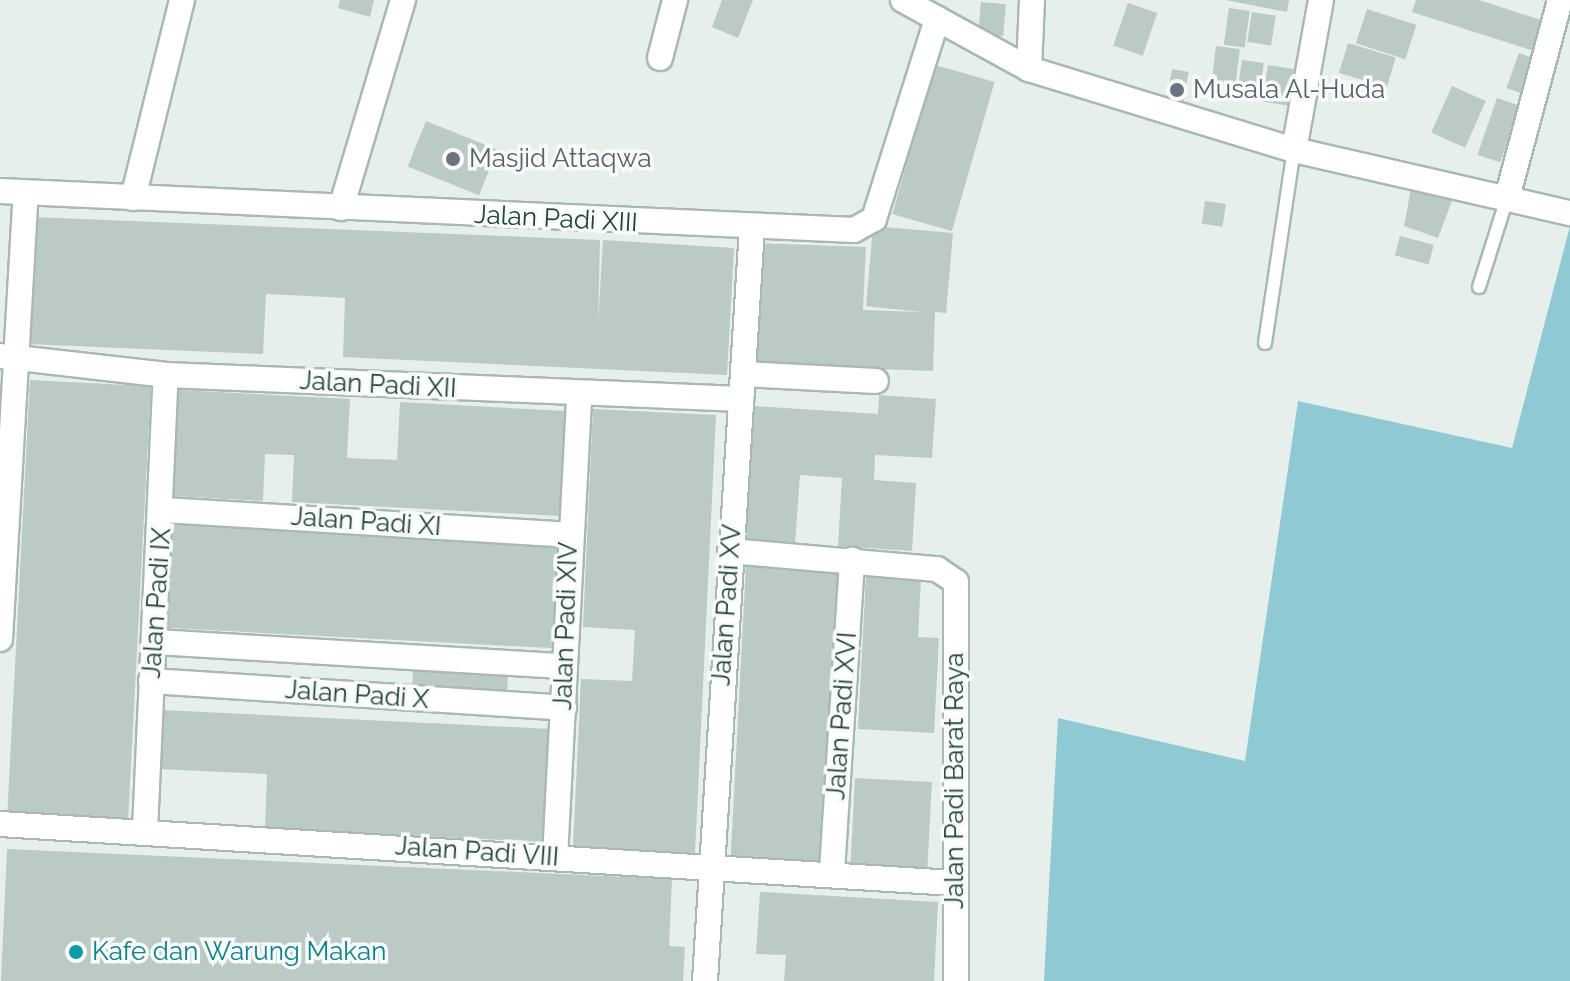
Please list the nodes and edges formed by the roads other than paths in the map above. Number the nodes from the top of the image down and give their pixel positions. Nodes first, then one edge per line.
1 (182, 0) edge
2 (403, 0) edge
3 (675, 0) edge
4 (903, 0) edge
5 (1032, 0) edge
6 (1321, 0) edge
7 (1560, 0) edge
8 (937, 19) junction
9 (660, 58) dead end
10 (1027, 68) junction
11 (1294, 150) junction
12 (0, 191) edge
13 (26, 193) junction
14 (133, 198) junction
15 (1507, 198) junction
16 (341, 208) junction
17 (1570, 213) edge
18 (752, 228) junction
19 (1479, 287) dead end
20 (1265, 343) dead end
21 (8, 356) edge
22 (743, 374) junction
23 (166, 375) junction
24 (876, 381) dead end
25 (579, 394) junction
26 (742, 399) junction
27 (4, 496) edge
28 (164, 510) junction
29 (568, 535) junction
30 (730, 551) junction
31 (852, 560) junction
32 (0, 621) edge
33 (0, 639) edge
34 (156, 642) junction
35 (562, 666) junction
36 (151, 681) junction
37 (564, 708) junction
38 (0, 824) edge
39 (145, 830) junction
40 (555, 858) junction
41 (709, 865) junction
42 (832, 871) junction
43 (954, 883) junction
44 (705, 981) edge
45 (956, 981) edge

1 - 14 street
2 - 16 street
3 - 9 street
4 - 8 street
5 - 10 street
6 - 11 street
7 - 15 street
8 - 10 street
8 - 18 street, Jalan Padi XIII
10 - 11 street
11 - 15 street
11 - 20 lane
12 - 13 street, Jalan Padi XIII
13 - 14 street, Jalan Padi XIII
13 - 21 street
14 - 16 street, Jalan Padi XIII
15 - 17 street
15 - 19 lane
16 - 18 street, Jalan Padi XIII
18 - 22 street, Jalan Padi XV
21 - 23 street, Jalan Padi XII
21 - 27 street
22 - 24 street
22 - 26 street, Jalan Padi XV
23 - 25 street, Jalan Padi XII
23 - 28 street, Jalan Padi IX
25 - 26 street, Jalan Padi XII
25 - 29 street, Jalan Padi XIV
26 - 30 street, Jalan Padi XV
27 - 32 street
28 - 29 street, Jalan Padi XI
28 - 34 street, Jalan Padi IX
29 - 35 street, Jalan Padi XIV
30 - 31 street
30 - 41 street, Jalan Padi XV
31 - 42 street, Jalan Padi XVI
31 - 43 street, Jalan Padi Barat Raya
32 - 33 street
34 - 35 street, Jalan Padi X
34 - 36 street, Jalan Padi IX
35 - 37 street, Jalan Padi XIV
36 - 37 street, Jalan Padi X
36 - 39 street, Jalan Padi IX
37 - 40 street, Jalan Padi XIV
38 - 39 street, Jalan Padi VIII
39 - 40 street, Jalan Padi VIII
40 - 41 street, Jalan Padi VIII
41 - 42 street, Jalan Padi VIII
41 - 44 street, Jalan Padi XV
42 - 43 street, Jalan Padi VIII
43 - 45 street, Jalan Padi Barat Raya

